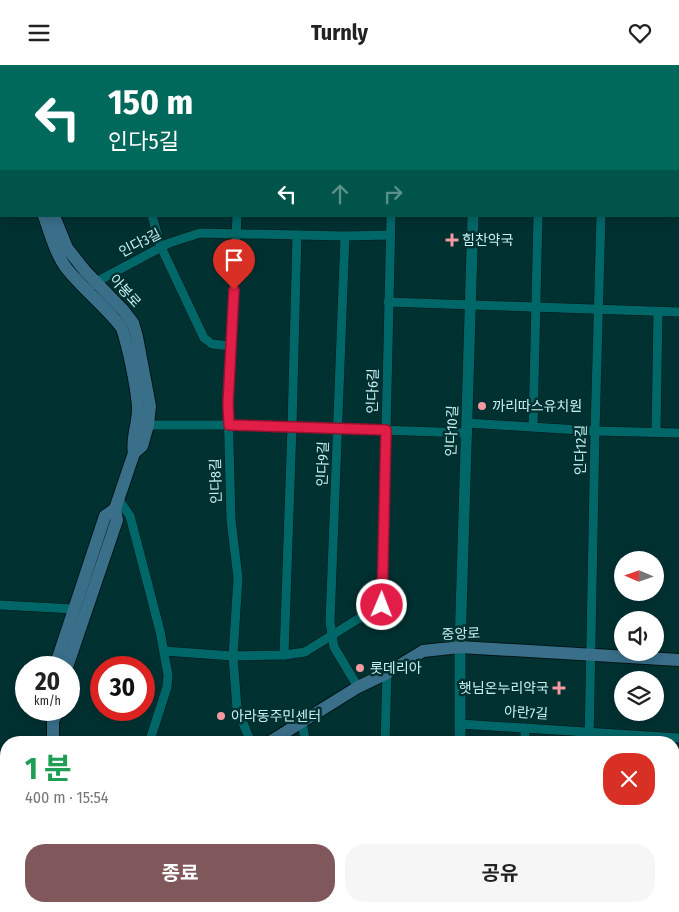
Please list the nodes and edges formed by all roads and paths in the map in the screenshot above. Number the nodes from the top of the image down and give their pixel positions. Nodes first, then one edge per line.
1 (44, 217) edge
2 (54, 217) edge
3 (152, 217) edge
4 (237, 217) edge
5 (391, 217) edge
6 (474, 217) edge
7 (538, 217) edge
8 (601, 217) edge
9 (236, 233) junction
10 (297, 235) junction
11 (390, 235) junction
12 (345, 236) junction
13 (161, 247) junction
14 (92, 286) junction
15 (388, 302) junction
16 (471, 304) junction
17 (536, 307) junction
18 (599, 309) junction
19 (658, 311) junction
20 (679, 312) edge
21 (231, 346) junction
22 (148, 425) junction
23 (229, 425) junction
24 (292, 427) junction
25 (533, 427) junction
26 (467, 428) junction
27 (338, 429) junction
28 (386, 430) junction
29 (595, 431) junction
30 (656, 432) junction
31 (679, 433) edge
32 (134, 453) junction
33 (117, 505) junction
34 (0, 605) edge
35 (74, 609) junction
36 (332, 636) junction
37 (460, 647) junction
38 (164, 651) junction
39 (284, 655) junction
40 (591, 655) junction
41 (59, 656) edge
42 (71, 656) edge
43 (232, 656) junction
44 (679, 659) edge
45 (387, 673) junction
46 (358, 687) junction
47 (53, 721) edge
48 (302, 723) junction
49 (460, 724) junction
50 (525, 728) junction
51 (590, 732) junction
52 (53, 736) edge
53 (151, 736) edge
54 (248, 736) edge
55 (280, 736) edge
56 (305, 736) edge
57 (385, 736) edge
58 (460, 736) edge
59 (525, 736) edge
60 (590, 736) edge
61 (649, 736) edge

1 - 14 main road, 아봉로
2 - 14 main road, 아봉로
3 - 13 street
4 - 9 street, 인다8길
5 - 11 street, 인다6길
6 - 16 street, 인다10길
7 - 17 street
8 - 18 street, 인다12길
9 - 10 street, 인다3길
9 - 13 street, 인다3길
9 - 21 street, 인다8길
10 - 12 street, 인다3길
10 - 24 street
11 - 12 street, 인다3길
11 - 15 street, 인다6길
12 - 27 street, 인다9길
13 - 14 street, 인다3길
13 - 21 street
14 - 22 main road, 아봉로
14 - 32 main road, 아봉로
15 - 16 street
15 - 28 street, 인다6길
16 - 17 street
16 - 26 street, 인다10길
17 - 18 street
17 - 25 street
18 - 19 street
18 - 29 street, 인다12길
19 - 20 street
19 - 30 street
21 - 23 street, 인다8길
22 - 23 street
22 - 32 main road, 아봉로
23 - 24 street
23 - 43 street, 인다8길
24 - 27 street
24 - 39 street
25 - 26 street
25 - 29 street
26 - 28 street
26 - 37 street, 인다10길
27 - 28 street
27 - 36 street, 인다9길
28 - 36 street, 인다6길
29 - 30 street
29 - 40 street, 인다12길
30 - 31 street
32 - 33 main road, 아봉로
33 - 35 main road, 아봉로
33 - 38 street
33 - 42 main road, 아봉로
34 - 35 street
35 - 41 main road, 아봉로
36 - 39 street, 인다6길
36 - 46 street, 인다9길
37 - 40 main road, 중앙로
37 - 45 main road, 중앙로
37 - 49 street
38 - 43 street, 인다6길
38 - 53 street
39 - 43 street, 인다6길
40 - 44 main road, 중앙로
40 - 51 street, 인다12길
43 - 54 street, 인다8길
45 - 46 main road, 중앙로
45 - 57 street
46 - 48 main road, 중앙로
47 - 52 main road
48 - 55 main road, 중앙로
48 - 56 street
49 - 50 street, 아란7길
49 - 58 street
50 - 51 street, 아란7길
50 - 59 street
51 - 60 street, 인다12길
51 - 61 street, 아란7길

